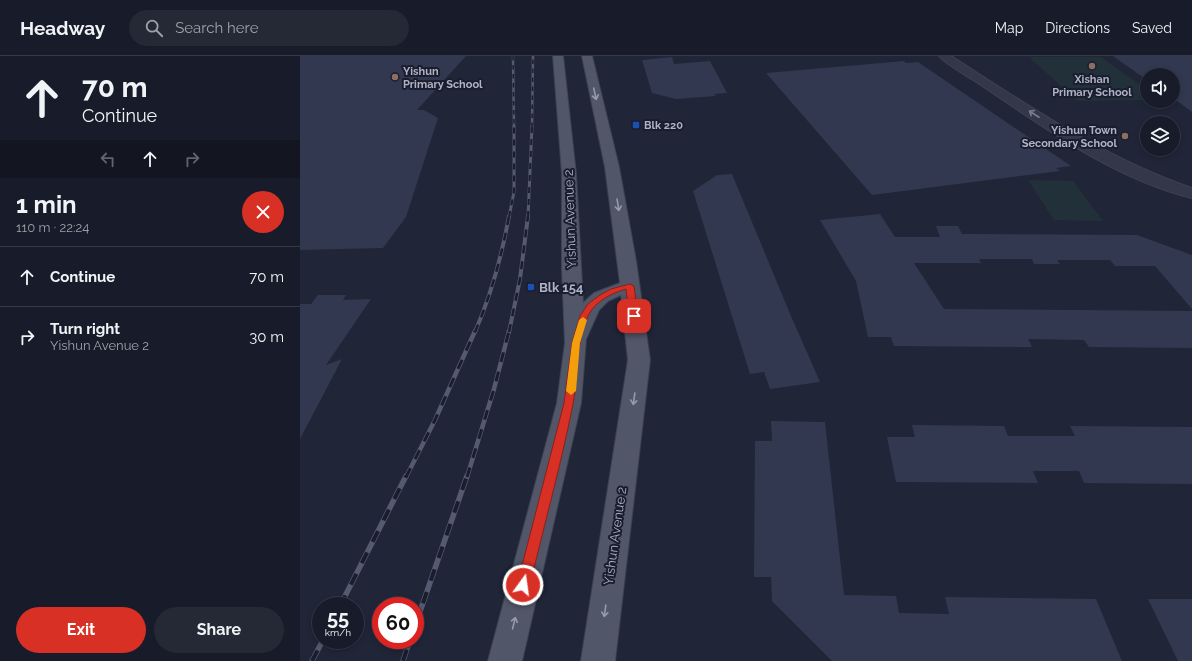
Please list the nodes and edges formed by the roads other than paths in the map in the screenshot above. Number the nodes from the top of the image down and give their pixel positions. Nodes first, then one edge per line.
1 (558, 56) edge
2 (587, 56) edge
3 (944, 56) edge
4 (959, 56) edge
5 (1192, 184) edge
6 (1192, 194) edge
7 (630, 286) junction
8 (576, 343) junction
9 (504, 661) edge
10 (598, 661) edge

1 - 8 main road, Yishun Avenue 2
2 -> 7 main road, Yishun Avenue 2
6 -> 3 street
4 - 5 street
7 - 8 main road
7 -> 10 main road, Yishun Avenue 2
9 -> 8 main road, Yishun Avenue 2

